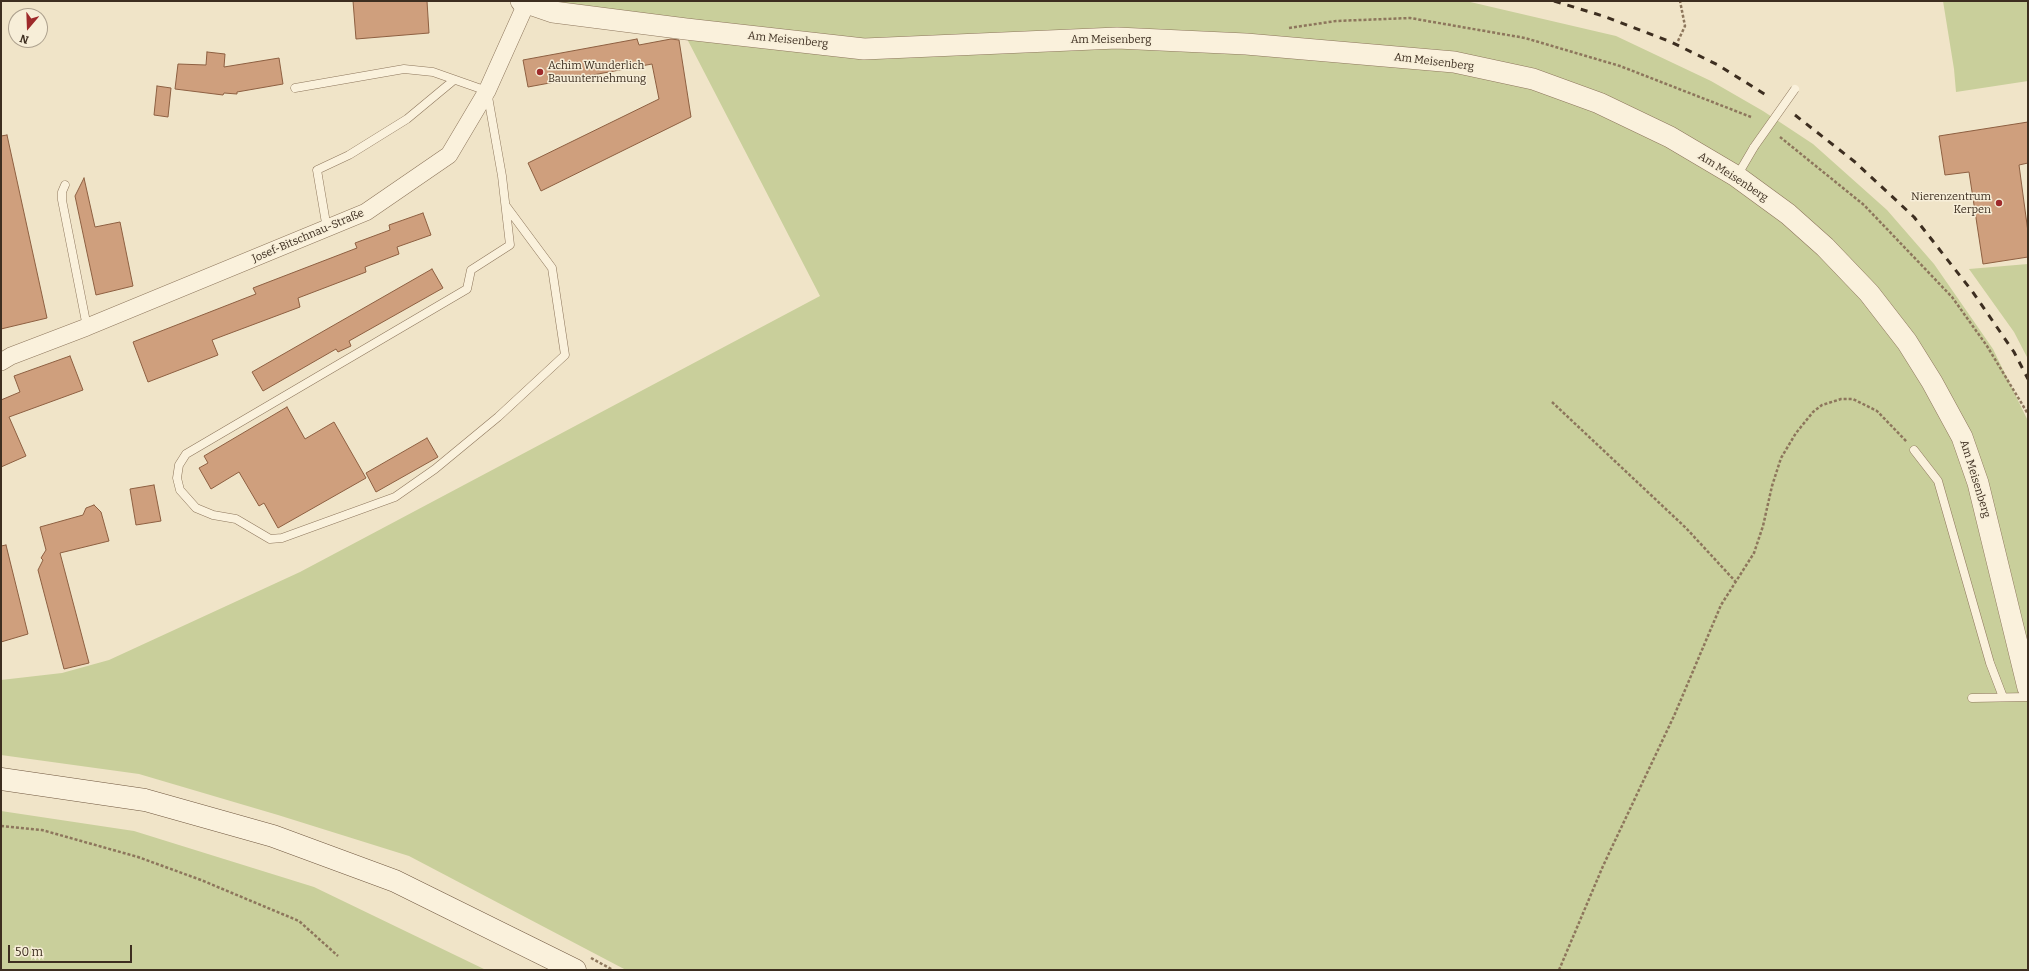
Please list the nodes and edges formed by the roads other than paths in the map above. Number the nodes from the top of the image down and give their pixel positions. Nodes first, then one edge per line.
1 (523, 3) edge
2 (454, 80) junction
3 (295, 88) dead end
4 (1794, 89) dead end
5 (487, 91) junction
6 (1736, 176) junction
7 (65, 185) dead end
8 (506, 206) junction
9 (327, 229) junction
10 (87, 327) junction
11 (1, 362) edge
12 (1914, 450) road end
13 (2028, 688) edge
14 (2003, 697) junction
15 (2028, 697) edge
16 (1972, 698) dead end
17 (1, 778) edge
18 (574, 970) edge

1 - 5 street, Josef-Bitschnau-Straße
1 - 6 street, Am Meisenberg
2 - 3 lane
2 - 5 lane
2 - 9 lane
4 - 6 lane, bridge
5 - 8 lane
5 - 9 street, Josef-Bitschnau-Straße
6 - 13 street, Am Meisenberg
7 - 10 lane
8 - 8 lane
9 - 10 street, Josef-Bitschnau-Straße
10 - 11 street, Josef-Bitschnau-Straße
12 - 14 lane
14 - 15 lane
14 - 16 lane
17 - 18 main road

